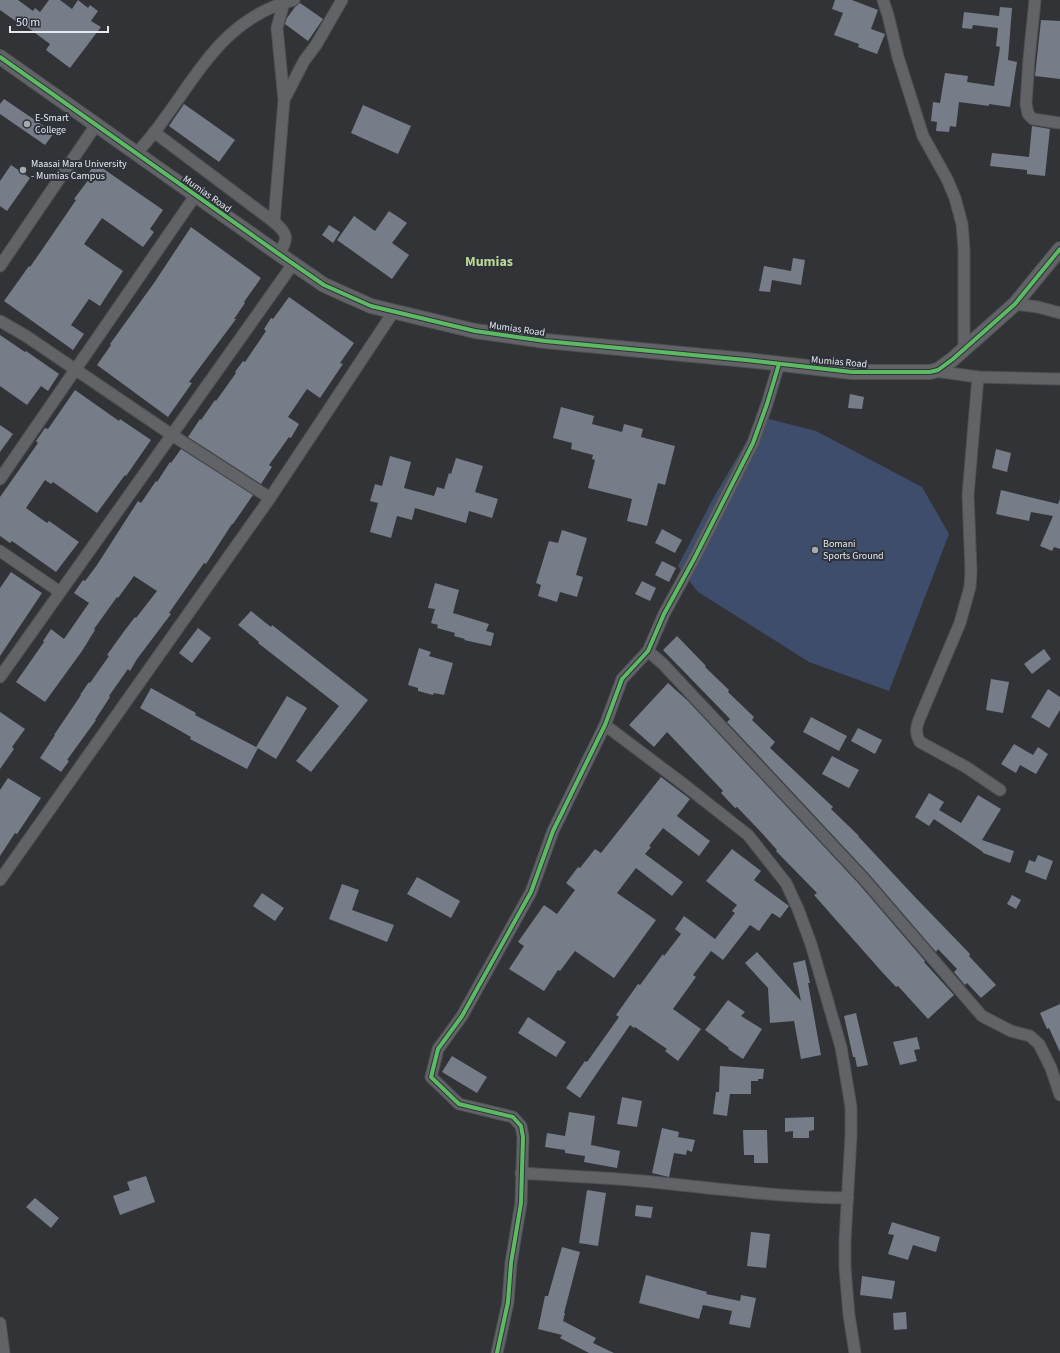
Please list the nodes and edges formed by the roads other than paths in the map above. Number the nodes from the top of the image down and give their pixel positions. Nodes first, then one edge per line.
1 (342, 0) edge
2 (883, 0) edge
3 (1036, 0) edge
4 (289, 1) edge
5 (0, 56) edge
6 (284, 100) junction
7 (1060, 123) edge
8 (96, 125) junction
9 (154, 132) junction
10 (137, 153) junction
11 (195, 196) junction
12 (274, 222) junction
13 (1060, 249) edge
14 (279, 254) junction
15 (294, 264) junction
16 (0, 266) edge
17 (1015, 304) junction
18 (394, 311) junction
19 (1060, 313) edge
20 (0, 321) edge
21 (964, 350) junction
22 (779, 364) junction
23 (76, 370) junction
24 (935, 371) junction
25 (978, 377) junction
26 (1060, 379) edge
27 (172, 435) junction
28 (0, 479) edge
29 (270, 498) junction
30 (0, 551) edge
31 (60, 592) junction
32 (648, 651) junction
33 (0, 677) edge
34 (605, 725) junction
35 (1000, 790) dead end
36 (0, 880) edge
37 (1060, 1095) edge
38 (521, 1173) junction
39 (848, 1198) junction
40 (0, 1323) edge
41 (4, 1353) edge
42 (497, 1353) edge
43 (855, 1353) edge

1 - 6 street
2 - 21 street
3 - 7 street
4 - 6 street
4 - 9 street
5 - 8 street, Mumias Road
6 - 12 street
8 - 10 street, Mumias Road
8 - 16 street
9 - 10 street
9 - 12 street
10 - 11 street, Mumias Road
11 - 14 street, Mumias Road
11 - 23 street
12 - 14 street
13 - 17 street, Mumias Road
14 - 15 street, Mumias Road
15 - 18 street, Mumias Road
15 - 27 street
17 - 19 street
17 - 21 street, Mumias Road
18 - 22 street, Mumias Road
18 - 29 street
20 - 23 street
21 - 24 street, Mumias Road
22 - 24 street, Mumias Road
22 - 32 street
23 - 27 street
23 - 28 street
24 - 25 street
25 - 26 street
25 - 35 street
27 - 29 street
27 - 31 street
29 - 36 street
30 - 31 street
31 - 33 street
32 - 34 street
32 - 37 street
34 - 38 street
34 - 39 street
38 - 39 street
38 - 42 street
39 - 43 street
40 - 41 street

